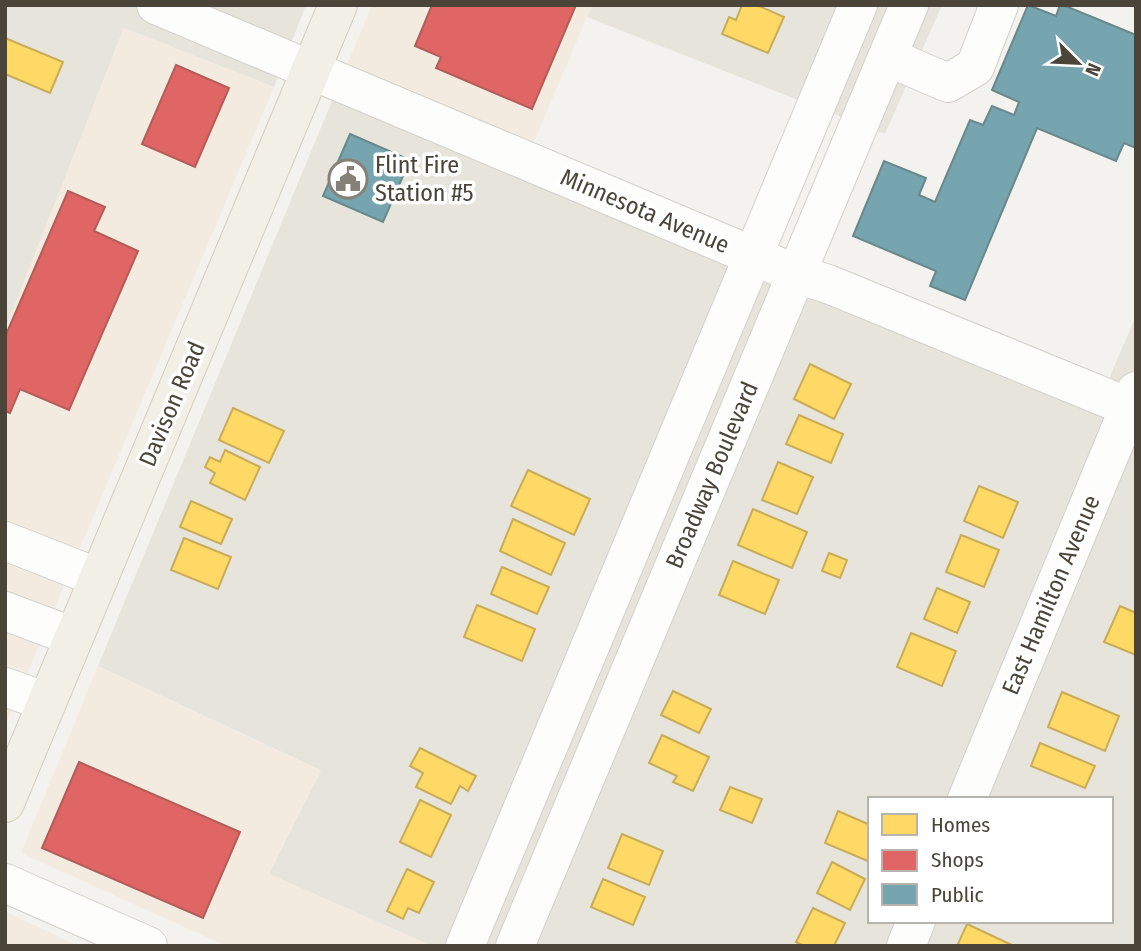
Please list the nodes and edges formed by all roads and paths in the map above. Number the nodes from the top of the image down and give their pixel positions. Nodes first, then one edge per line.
1 (156, 5) edge
2 (338, 5) edge
3 (858, 5) edge
4 (909, 5) edge
5 (999, 5) edge
6 (888, 57) junction
7 (311, 71) junction
8 (753, 256) junction
9 (796, 274) junction
10 (1133, 403) edge
11 (5, 541) edge
12 (99, 578) junction
13 (5, 611) edge
14 (74, 637) junction
15 (5, 687) edge
16 (47, 702) junction
17 (968, 797) edge
18 (5, 803) edge
19 (5, 883) edge
20 (915, 923) edge
21 (148, 946) edge
22 (465, 946) edge
23 (516, 946) edge
24 (906, 946) edge

1 - 7 street, Minnesota Avenue
2 - 7 main road, Davison Road
3 - 8 street, Broadway Boulevard
4 - 6 street, Broadway Boulevard
5 - 6 street
6 - 9 street, Broadway Boulevard
7 - 8 street, Minnesota Avenue
7 - 12 main road, Davison Road
8 - 9 street, Minnesota Avenue
8 - 22 street, Broadway Boulevard
9 - 10 street, Minnesota Avenue
9 - 23 street, Broadway Boulevard
10 - 17 street, East Hamilton Avenue
11 - 12 street
12 - 14 main road, Davison Road
13 - 14 street
14 - 16 main road, Davison Road
15 - 16 street
16 - 18 main road, Davison Road
19 - 21 street
20 - 24 street

